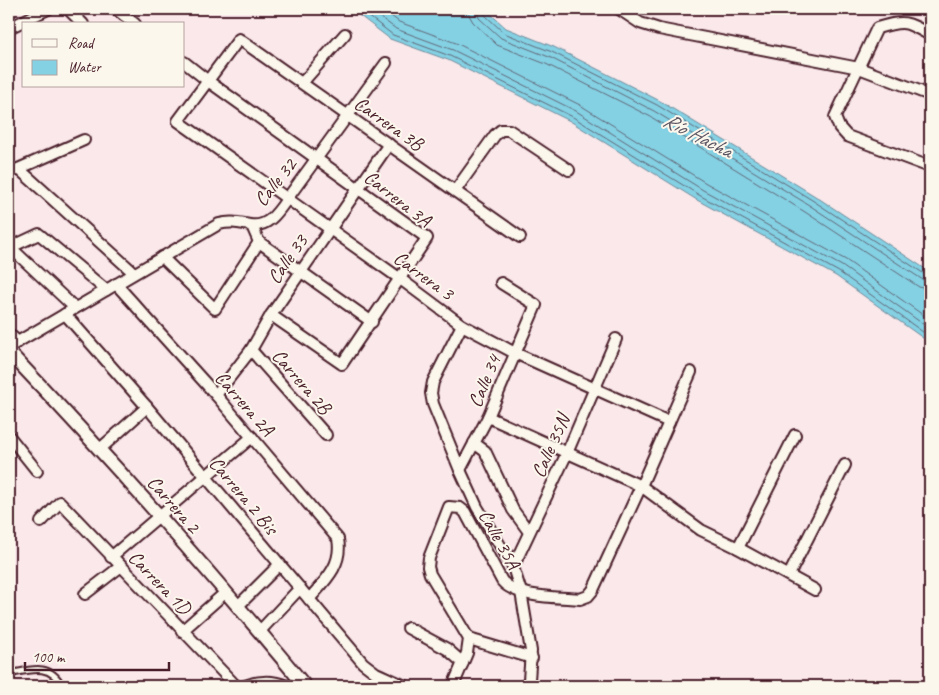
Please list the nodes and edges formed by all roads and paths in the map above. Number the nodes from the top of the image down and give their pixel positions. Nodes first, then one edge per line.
1 (68, 9) edge
2 (116, 9) edge
3 (619, 9) edge
4 (42, 10) edge
5 (81, 22) edge
6 (132, 22) edge
7 (9, 28) edge
8 (345, 34) dead end
9 (930, 35) edge
10 (185, 63) edge
11 (386, 63) dead end
12 (859, 68) junction
13 (208, 81) junction
14 (302, 83) junction
15 (930, 95) edge
16 (347, 115) junction
17 (84, 140) dead end
18 (389, 144) junction
19 (316, 158) junction
20 (930, 167) edge
21 (19, 169) junction
22 (569, 170) dead end
23 (9, 174) edge
24 (358, 189) junction
25 (455, 191) junction
26 (287, 199) junction
27 (252, 226) junction
28 (330, 229) junction
29 (520, 237) dead end
30 (259, 242) junction
31 (9, 247) edge
32 (162, 257) junction
33 (300, 272) junction
34 (134, 274) junction
35 (399, 278) junction
36 (501, 283) dead end
37 (116, 284) junction
38 (106, 290) junction
39 (75, 308) junction
40 (65, 314) junction
41 (271, 314) junction
42 (372, 322) junction
43 (462, 325) junction
44 (9, 334) edge
45 (616, 339) dead end
46 (13, 345) edge
47 (251, 350) junction
48 (9, 352) edge
49 (515, 353) junction
50 (691, 372) dead end
51 (594, 389) junction
52 (216, 395) junction
53 (147, 407) junction
54 (488, 417) junction
55 (669, 422) junction
56 (795, 435) dead end
57 (9, 436) edge
58 (326, 436) dead end
59 (252, 437) junction
60 (474, 443) junction
61 (100, 449) junction
62 (567, 453) junction
63 (845, 465) dead end
64 (460, 470) junction
65 (37, 471) dead end
66 (205, 476) junction
67 (641, 486) junction
68 (159, 515) junction
69 (41, 522) dead end
70 (529, 532) junction
71 (738, 548) junction
72 (111, 557) junction
73 (280, 564) junction
74 (120, 567) junction
75 (513, 567) junction
76 (789, 575) junction
77 (300, 588) junction
78 (815, 590) dead end
79 (226, 592) junction
80 (521, 592) junction
81 (85, 594) dead end
82 (309, 599) junction
83 (238, 606) junction
84 (408, 628) dead end
85 (182, 631) junction
86 (260, 631) junction
87 (469, 639) junction
88 (532, 658) junction
89 (463, 663) junction
90 (9, 674) edge
91 (62, 686) edge
92 (236, 686) edge
93 (245, 686) edge
94 (287, 686) edge
95 (305, 686) edge
96 (405, 686) edge
97 (453, 686) edge
98 (526, 686) edge

1 - 5 street
2 - 6 street
3 - 12 street
4 - 7 street
8 - 14 street
9 - 12 street
10 - 13 street, Carrera 3A
11 - 16 street, Calle 32
12 - 15 street
12 - 20 street
13 - 14 street, Carrera 3B
13 - 19 street, Carrera 3A
13 - 26 street, Carrera 3
14 - 16 street, Carrera 3B
16 - 18 street, Carrera 3B
16 - 19 street, Calle 32
17 - 21 street
18 - 24 street, Calle 33
18 - 25 street, Carrera 3B
19 - 24 street, Carrera 3A
19 - 26 street, Calle 32
21 - 23 street
21 - 34 street
22 - 25 street
24 - 28 street, Calle 33
24 - 35 street, Carrera 3A
25 - 29 street, Carrera 3B
26 - 27 street, Calle 32
26 - 28 street, Carrera 3
27 - 30 street
27 - 32 street, Calle 32
28 - 33 street, Calle 33
28 - 35 street, Carrera 3
30 - 32 street
30 - 33 street
31 - 38 street
31 - 39 street
32 - 34 street, Calle 32
33 - 41 street, Calle 33
33 - 42 street
34 - 37 street, Calle 32
35 - 42 street, Carrera 3A
35 - 43 street, Carrera 3
36 - 49 street, Calle 34
37 - 38 street, Calle 32
37 - 52 street, Carrera 2A
38 - 39 street, Calle 32
39 - 40 street, Calle 32
40 - 46 street, Calle 32
40 - 53 street, Carrera 2 Bis
41 - 42 street, Carrera 3A
41 - 47 street, Calle 33
43 - 49 street, Carrera 3
43 - 64 street
44 - 46 street
45 - 51 street, Calle 35N
47 - 52 street, Calle 33
47 - 58 street, Carrera 2B
48 - 61 street, Carrera 2
49 - 51 street, Carrera 3
49 - 54 street, Calle 34
50 - 55 street, Calle 35A
51 - 55 street, Carrera 3
51 - 62 street, Calle 35N
52 - 59 street, Carrera 2A
53 - 61 street
53 - 66 street, Carrera 2 Bis
54 - 60 street, Calle 34
54 - 62 street
55 - 67 street, Calle 35A
56 - 71 street
57 - 65 street
59 - 66 street
59 - 82 street, Carrera 2A
60 - 64 street, Calle 34
60 - 70 street
61 - 68 street, Carrera 2
62 - 67 street
62 - 70 street, Calle 35N
63 - 76 street
64 - 75 street
66 - 68 street
66 - 73 street, Carrera 2 Bis
67 - 71 street
67 - 80 street, Calle 35A
68 - 72 street
68 - 79 street, Carrera 2
69 - 72 street, Carrera 1D
70 - 75 street, Calle 35N
71 - 76 street
72 - 74 street, Carrera 1D
73 - 77 street, Carrera 2 Bis
73 - 83 street
74 - 81 street
74 - 85 street, Carrera 1D
75 - 80 street
76 - 78 street
77 - 82 street, Carrera 2 Bis
77 - 86 street
79 - 83 street, Carrera 2
79 - 85 street
80 - 87 street, Calle 35A
80 - 88 street
82 - 96 street, Carrera 2 Bis
83 - 86 street, Carrera 2
84 - 89 street
85 - 92 street, Carrera 1D
86 - 95 street, Carrera 2
87 - 88 street
87 - 89 street
88 - 98 street
89 - 97 street
90 - 91 lane
93 - 94 street

